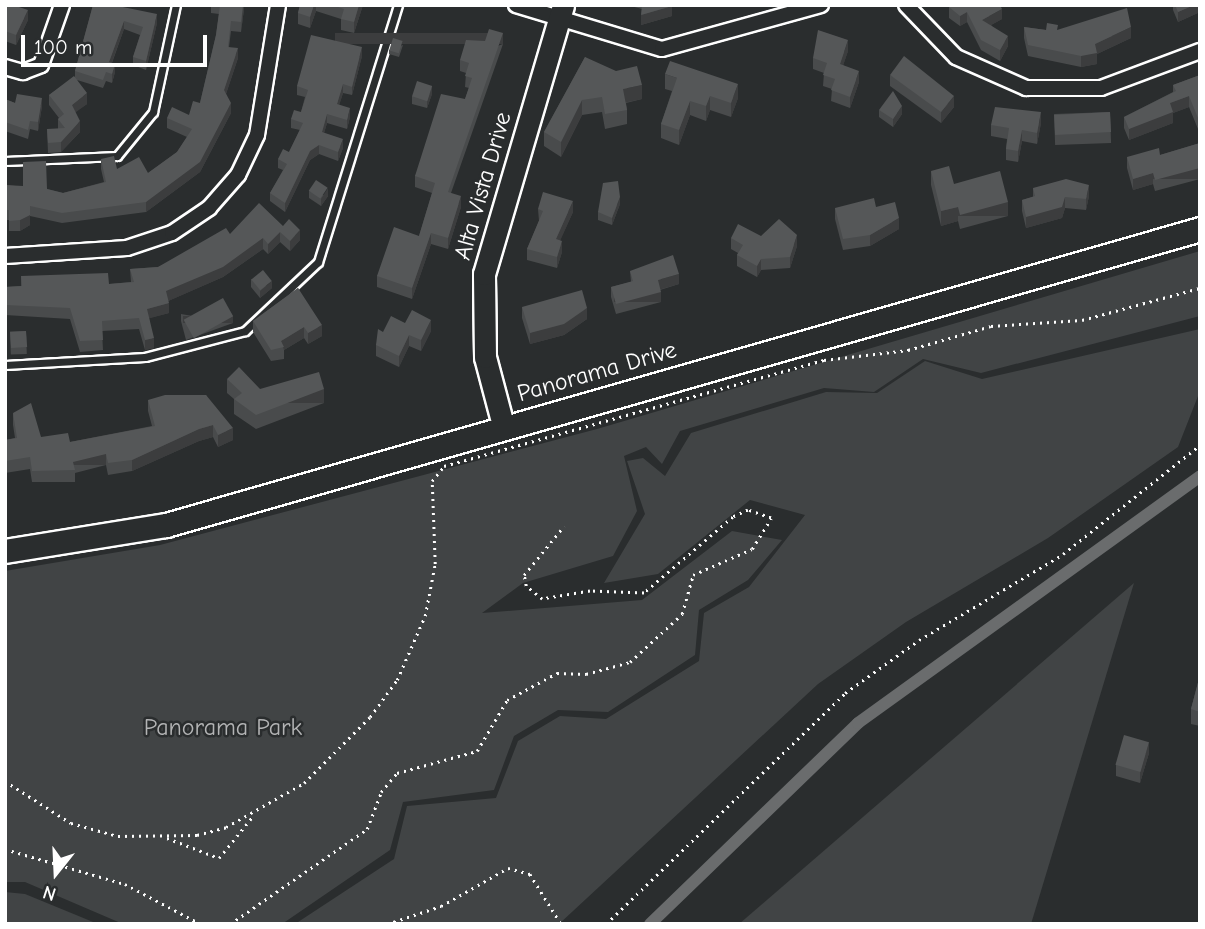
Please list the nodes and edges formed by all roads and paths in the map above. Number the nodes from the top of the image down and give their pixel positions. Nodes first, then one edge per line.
1 (62, 5) edge
2 (176, 5) edge
3 (278, 5) edge
4 (398, 5) edge
5 (516, 5) edge
6 (821, 5) edge
7 (906, 5) edge
8 (561, 12) edge
9 (1200, 51) edge
10 (5, 67) edge
11 (5, 161) edge
12 (1200, 229) edge
13 (5, 256) edge
14 (1200, 288) edge
15 (5, 365) edge
16 (503, 425) junction
17 (1200, 445) edge
18 (564, 526) dead end
19 (5, 551) edge
20 (5, 781) edge
21 (253, 816) junction
22 (165, 837) junction
23 (5, 849) edge
24 (201, 924) edge
25 (230, 924) edge
26 (387, 924) edge
27 (561, 924) edge
28 (606, 924) edge

1 - 10 street
2 - 11 lane
3 - 13 street
4 - 15 lane
5 - 8 street
6 - 8 street
7 - 9 street
8 - 16 street, Alta Vista Drive
12 - 16 main road, Panorama Drive
14 - 21 path
16 - 19 main road, Panorama Drive
17 - 28 path
18 - 25 path
20 - 22 path
21 - 22 path
21 - 22 path
23 - 24 path
26 - 27 path

